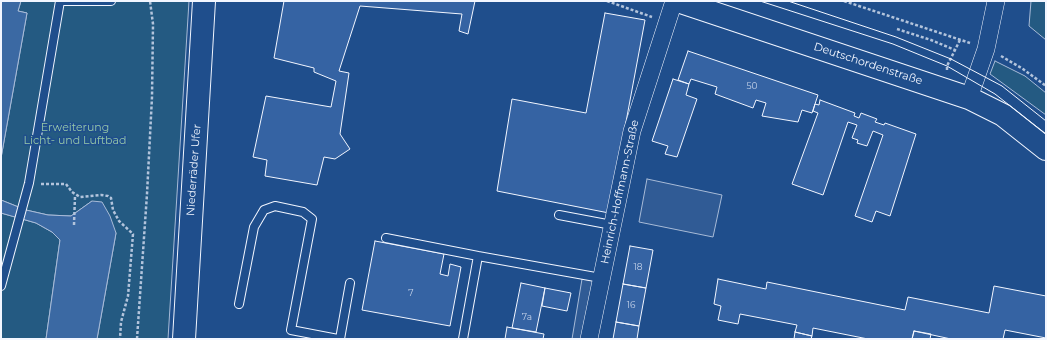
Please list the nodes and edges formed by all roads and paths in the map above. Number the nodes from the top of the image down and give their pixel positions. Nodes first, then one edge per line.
1 (111, 1) edge
2 (150, 1) edge
3 (607, 1) edge
4 (674, 1) edge
5 (678, 1) edge
6 (844, 1) edge
7 (996, 1) edge
8 (205, 6) edge
9 (667, 22) junction
10 (897, 29) dead end
11 (960, 40) junction
12 (986, 49) junction
13 (1046, 86) edge
14 (969, 98) junction
15 (1046, 149) edge
16 (29, 183) junction
17 (76, 195) junction
18 (559, 215) dead end
19 (74, 225) dead end
20 (612, 225) junction
21 (386, 238) dead end
22 (478, 256) junction
23 (601, 278) junction
24 (350, 283) dead end
25 (1, 286) edge
26 (239, 304) dead end
27 (120, 339) edge
28 (137, 339) edge
29 (184, 339) edge
30 (339, 339) edge
31 (463, 339) edge
32 (589, 339) edge

1 - 16 lane
2 - 28 path
3 - 9 path
4 - 9 street, Heinrich-Hoffmann-Straße
5 - 14 main road, Deutschordenstraße
6 - 11 path
7 - 12 street
8 - 29 main road, Niederräder Ufer
9 - 20 street, Heinrich-Hoffmann-Straße
10 - 11 path
11 - 12 path
12 - 13 path
12 - 14 street
14 - 15 main road, Deutschordenstraße
16 - 17 path
16 - 25 lane
17 - 19 path
17 - 27 path
18 - 20 lane
20 - 23 street, Heinrich-Hoffmann-Straße
21 - 22 lane
22 - 23 lane
22 - 31 lane
23 - 32 street, Heinrich-Hoffmann-Straße
24 - 30 lane
26 - 30 lane

